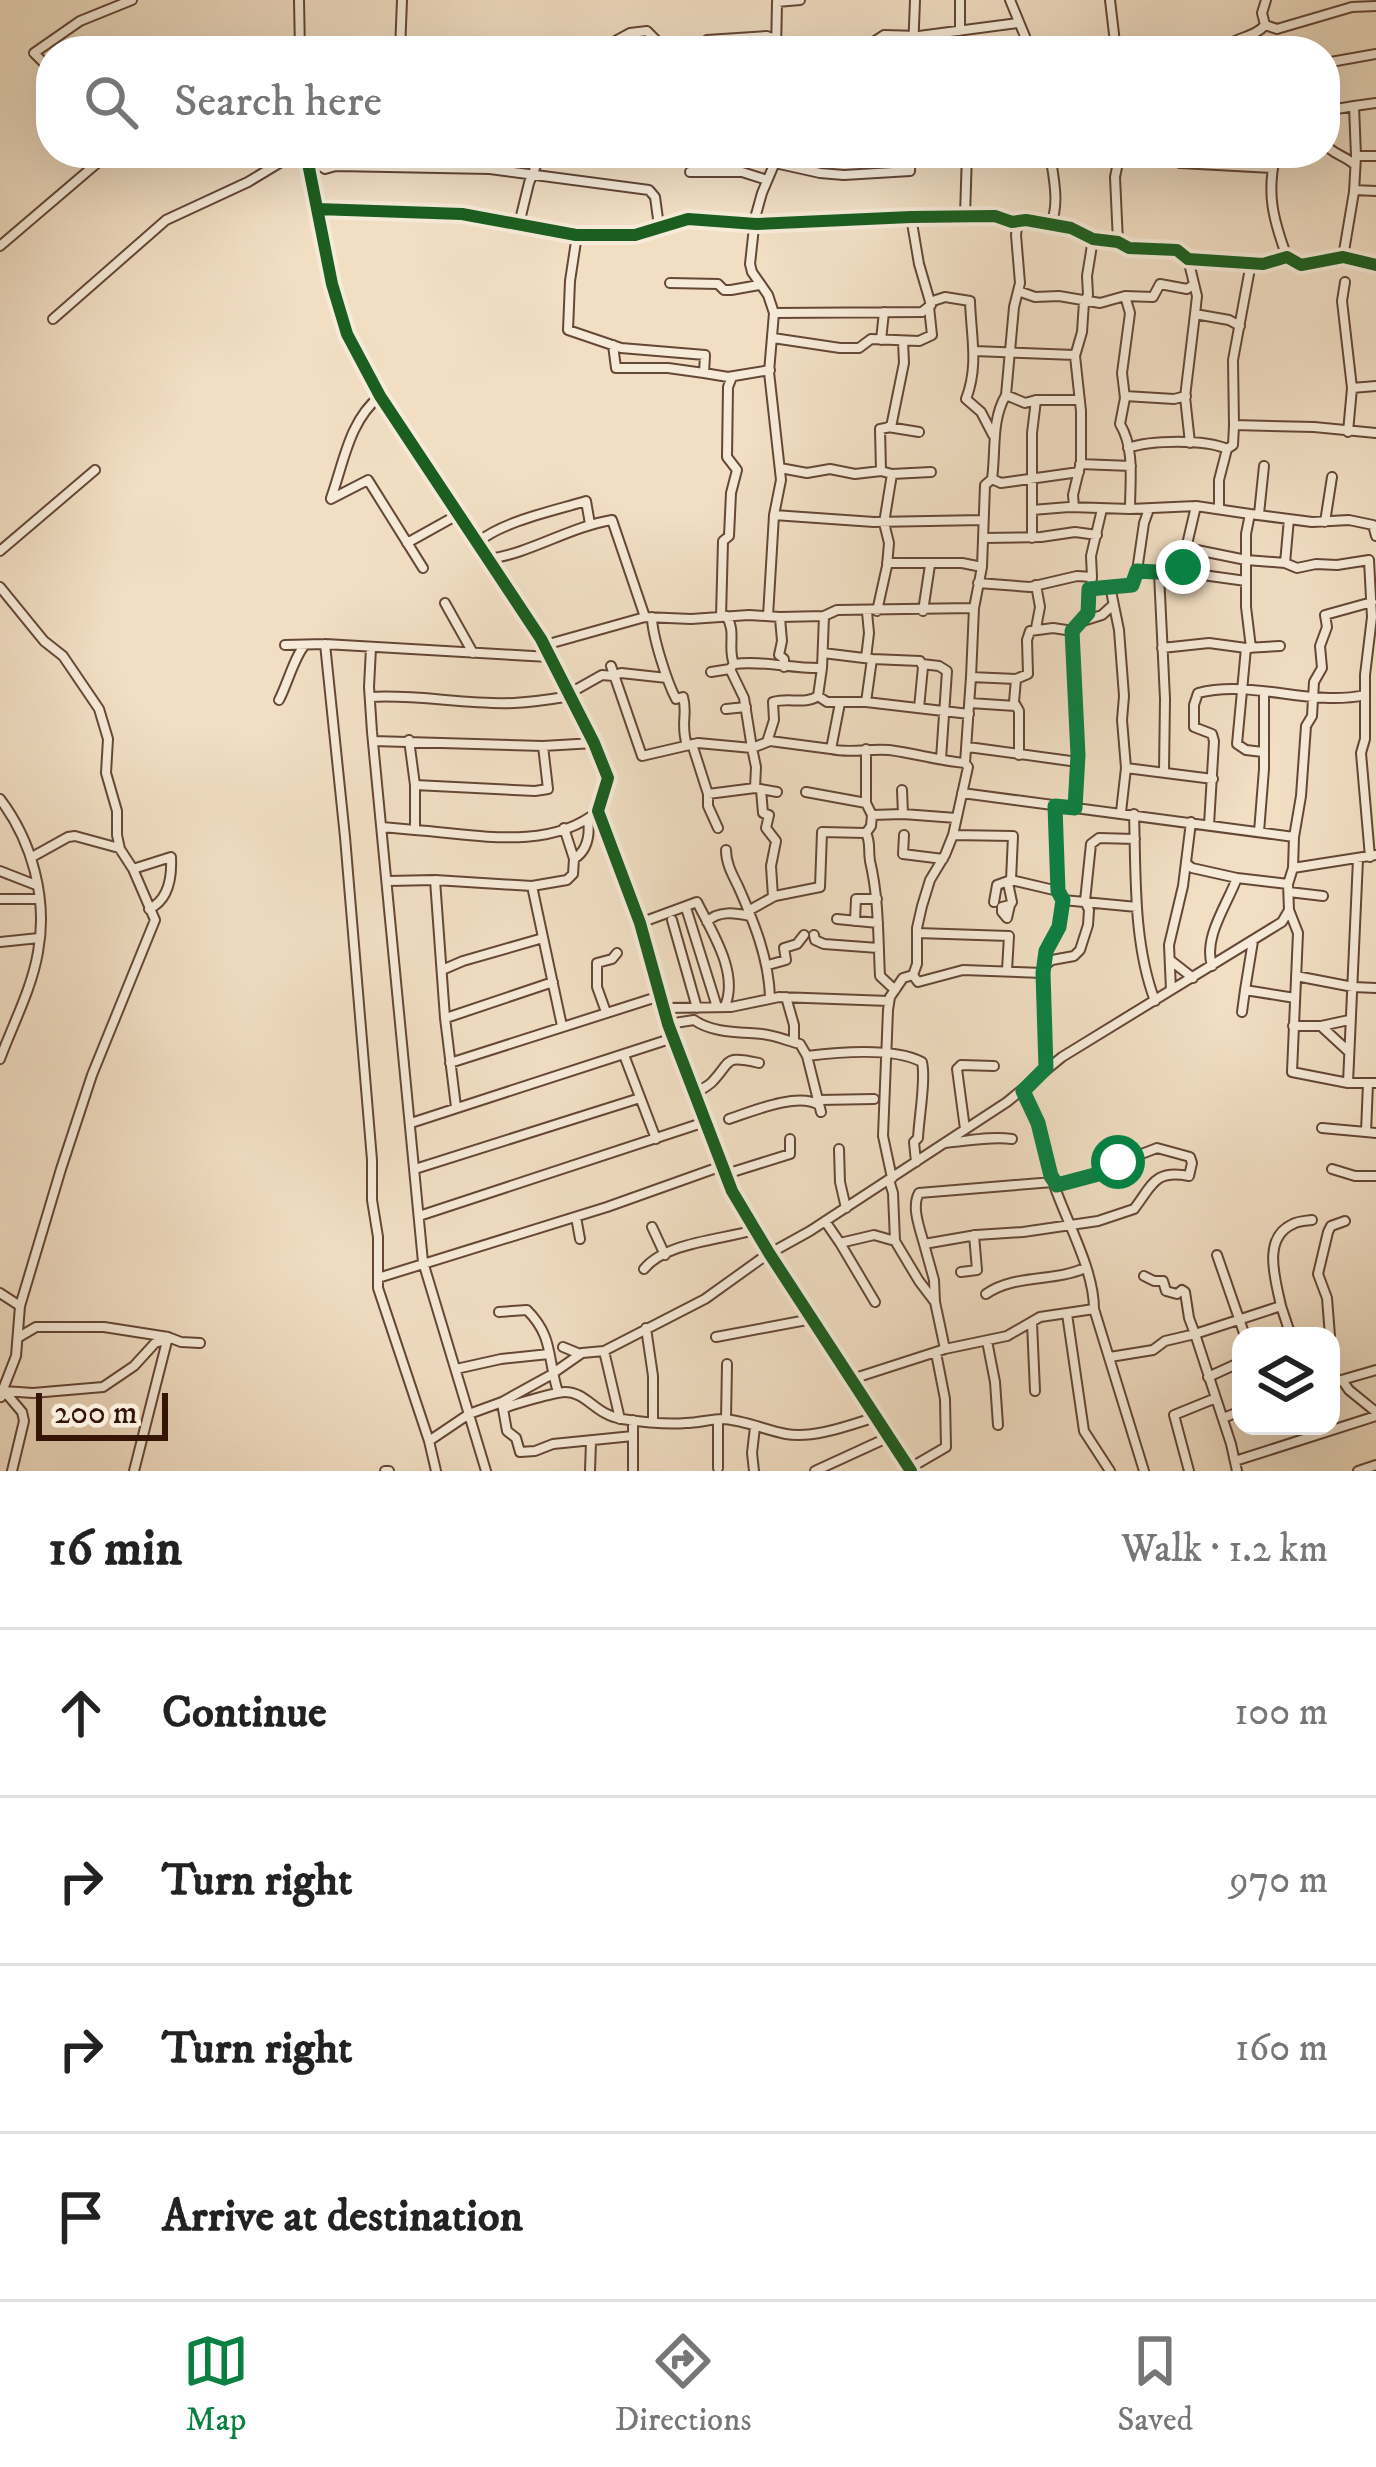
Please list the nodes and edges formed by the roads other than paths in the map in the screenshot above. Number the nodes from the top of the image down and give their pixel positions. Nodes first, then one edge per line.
1 (132, 0) edge
2 (298, 0) edge
3 (402, 0) edge
4 (800, 0) edge
5 (915, 0) edge
6 (960, 0) edge
7 (1010, 0) edge
8 (1110, 0) edge
9 (1266, 0) edge
10 (1376, 6) edge
11 (1018, 23) junction
12 (1264, 26) junction
13 (960, 31) junction
14 (58, 36) edge
15 (299, 36) edge
16 (401, 36) edge
17 (775, 36) edge
18 (882, 36) edge
19 (914, 36) junction
20 (1024, 36) edge
21 (1114, 36) edge
22 (1247, 36) edge
23 (1376, 54) edge
24 (1340, 60) edge
25 (1376, 103) edge
26 (1354, 106) junction
27 (1340, 108) edge
28 (1340, 154) edge
29 (1376, 156) edge
30 (1356, 160) junction
31 (91, 168) edge
32 (271, 168) edge
33 (309, 168) edge
34 (427, 168) edge
35 (536, 168) edge
36 (728, 168) edge
37 (772, 168) edge
38 (816, 168) edge
39 (910, 168) edge
40 (967, 168) edge
41 (1052, 168) edge
42 (1117, 168) edge
43 (1268, 168) edge
44 (1272, 169) joint
45 (690, 172) dead end
46 (727, 172) junction
47 (534, 176) junction
48 (767, 180) junction
49 (1354, 190) junction
50 (1376, 191) edge
51 (317, 209) junction
52 (965, 216) junction
53 (911, 217) junction
54 (1018, 221) junction
55 (519, 224) junction
56 (756, 224) junction
57 (1051, 224) junction
58 (659, 226) junction
59 (578, 235) junction
60 (1093, 239) junction
61 (1118, 242) junction
62 (0, 246) edge
63 (1287, 257) junction
64 (1343, 257) junction
65 (1188, 260) junction
66 (1251, 263) junction
67 (1376, 265) edge
68 (1345, 282) dead end
69 (670, 283) dead end
70 (761, 285) junction
71 (1193, 285) junction
72 (1018, 291) junction
73 (1125, 296) junction
74 (1086, 299) junction
75 (929, 304) junction
76 (774, 313) junction
77 (884, 313) junction
78 (1195, 314) junction
79 (52, 319) dead end
80 (1240, 326) junction
81 (773, 338) junction
82 (881, 340) junction
83 (903, 341) junction
84 (613, 346) junction
85 (974, 351) junction
86 (1011, 354) junction
87 (1075, 355) junction
88 (770, 370) junction
89 (704, 374) junction
90 (732, 376) junction
91 (1376, 386) edge
92 (1352, 388) junction
93 (1006, 395) junction
94 (380, 396) junction
95 (1124, 396) junction
96 (1186, 396) junction
97 (1036, 400) junction
98 (1080, 400) junction
99 (1234, 425) junction
100 (888, 428) junction
101 (920, 432) dead end
102 (1348, 432) junction
103 (1376, 433) edge
104 (994, 436) junction
105 (1190, 443) junction
106 (1128, 448) junction
107 (1227, 449) junction
108 (1131, 466) junction
109 (1264, 466) dead end
110 (1079, 468) junction
111 (780, 469) junction
112 (95, 470) dead end
113 (881, 471) junction
114 (931, 472) dead end
115 (892, 474) junction
116 (1332, 477) dead end
117 (992, 479) junction
118 (1032, 479) junction
119 (1196, 506) junction
120 (1074, 507) junction
121 (1102, 509) junction
122 (1130, 509) junction
123 (1149, 509) junction
124 (1219, 509) junction
125 (1032, 510) junction
126 (459, 514) junction
127 (1254, 514) junction
128 (774, 515) junction
129 (1289, 519) junction
130 (983, 520) junction
131 (885, 521) junction
132 (1325, 522) junction
133 (1375, 522) edge
134 (590, 524) junction
135 (1096, 535) junction
136 (1376, 536) edge
137 (983, 538) junction
138 (1032, 538) junction
139 (478, 542) junction
140 (407, 543) junction
141 (1187, 548) junction
142 (0, 551) edge
143 (1371, 557) edge
144 (489, 559) junction
145 (1246, 560) junction
146 (887, 563) junction
147 (1285, 563) junction
148 (930, 564) junction
149 (982, 567) junction
150 (423, 568) dead end
151 (1137, 571) junction
152 (1180, 572) junction
153 (1159, 573) junction
154 (1092, 577) junction
155 (1246, 581) junction
156 (978, 583) junction
157 (1036, 585) junction
158 (1110, 586) junction
159 (0, 587) edge
160 (1089, 589) junction
161 (1372, 602) junction
162 (446, 603) dead end
163 (1113, 605) junction
164 (974, 608) junction
165 (872, 611) junction
166 (923, 611) junction
167 (724, 616) junction
168 (768, 616) junction
169 (824, 616) junction
170 (648, 617) junction
171 (780, 617) junction
172 (1081, 621) junction
173 (1036, 628) junction
174 (1072, 631) junction
175 (306, 644) junction
176 (325, 644) junction
177 (285, 645) dead end
178 (545, 646) junction
179 (1280, 646) dead end
180 (370, 648) junction
181 (1162, 648) junction
182 (1248, 648) junction
183 (473, 653) junction
184 (824, 653) junction
185 (551, 657) junction
186 (869, 659) junction
187 (922, 664) junction
188 (732, 666) junction
189 (784, 667) junction
190 (822, 668) junction
191 (711, 672) dead end
192 (613, 673) junction
193 (971, 676) junction
194 (667, 679) junction
195 (1016, 680) junction
196 (1242, 690) junction
197 (1264, 692) junction
198 (571, 695) junction
199 (1365, 695) junction
200 (818, 696) junction
201 (1314, 697) junction
202 (370, 698) junction
203 (279, 700) dead end
204 (866, 702) junction
205 (840, 703) junction
206 (1017, 706) junction
207 (746, 707) junction
208 (919, 708) junction
209 (969, 708) junction
210 (726, 709) dead end
211 (944, 711) junction
212 (409, 740) junction
213 (373, 741) junction
214 (766, 742) junction
215 (594, 743) junction
216 (690, 744) junction
217 (543, 746) junction
218 (752, 748) junction
219 (831, 749) junction
220 (866, 749) junction
221 (968, 749) junction
222 (1263, 752) junction
223 (1018, 754) junction
224 (945, 760) junction
225 (1078, 762) junction
226 (965, 763) junction
227 (1126, 768) junction
228 (1164, 771) junction
229 (1213, 779) junction
230 (415, 785) junction
231 (758, 789) junction
232 (902, 790) dead end
233 (777, 792) dead end
234 (806, 792) dead end
235 (962, 793) junction
236 (709, 794) junction
237 (0, 800) edge
238 (866, 803) junction
239 (1055, 806) junction
240 (1075, 808) junction
241 (598, 811) junction
242 (1121, 812) junction
243 (903, 814) junction
244 (1134, 814) junction
245 (872, 815) junction
246 (956, 818) junction
247 (588, 819) junction
248 (1191, 822) junction
249 (1209, 825) junction
250 (382, 827) junction
251 (564, 828) junction
252 (718, 828) dead end
253 (415, 830) junction
254 (1259, 832) junction
255 (866, 833) junction
256 (953, 835) junction
257 (904, 836) dead end
258 (1294, 837) junction
259 (1135, 839) junction
260 (120, 848) junction
261 (726, 850) dead end
262 (1373, 856) edge
263 (32, 857) junction
264 (574, 859) junction
265 (943, 859) junction
266 (1358, 859) junction
267 (1187, 864) junction
268 (133, 868) junction
269 (1294, 868) junction
270 (0, 871) edge
271 (1237, 878) junction
272 (388, 880) junction
273 (434, 880) junction
274 (1011, 880) junction
275 (36, 884) junction
276 (532, 886) junction
277 (1288, 888) junction
278 (1060, 895) junction
279 (1323, 896) dead end
280 (773, 897) junction
281 (0, 899) edge
282 (38, 899) junction
283 (878, 899) junction
284 (1085, 901) junction
285 (994, 902) dead end
286 (1137, 907) junction
287 (149, 909) junction
288 (1289, 910) junction
289 (687, 911) dead end
290 (749, 914) junction
291 (837, 919) dead end
292 (672, 920) dead end
293 (855, 921) junction
294 (707, 922) junction
295 (640, 923) junction
296 (878, 923) junction
297 (917, 933) junction
298 (1009, 936) junction
299 (40, 938) junction
300 (543, 938) junction
301 (1253, 939) junction
302 (0, 942) edge
303 (878, 948) junction
304 (617, 953) dead end
305 (1169, 959) junction
306 (768, 965) junction
307 (1212, 966) junction
308 (1044, 969) junction
309 (442, 970) junction
310 (1007, 970) junction
311 (914, 975) junction
312 (880, 976) junction
313 (1296, 976) junction
314 (1193, 978) junction
315 (553, 982) junction
316 (1353, 987) junction
317 (1376, 988) edge
318 (896, 990) junction
319 (1171, 990) junction
320 (1245, 990) junction
321 (660, 996) junction
322 (786, 997) junction
323 (770, 998) junction
324 (1295, 998) junction
325 (868, 1000) junction
326 (889, 1001) junction
327 (1155, 1001) junction
328 (721, 1007) junction
329 (664, 1008) junction
330 (697, 1008) junction
331 (606, 1012) junction
332 (1242, 1012) dead end
333 (446, 1018) junction
334 (1349, 1020) junction
335 (668, 1024) junction
336 (562, 1026) junction
337 (1293, 1026) junction
338 (1321, 1026) junction
339 (674, 1038) junction
340 (794, 1042) junction
341 (1348, 1051) junction
342 (886, 1053) junction
343 (623, 1055) junction
344 (807, 1056) junction
345 (0, 1059) edge
346 (450, 1063) junction
347 (759, 1063) dead end
348 (994, 1066) dead end
349 (1046, 1068) junction
350 (1348, 1083) junction
351 (1372, 1083) edge
352 (1023, 1091) junction
353 (694, 1094) junction
354 (640, 1099) junction
355 (874, 1099) dead end
356 (820, 1106) junction
357 (456, 1108) junction
358 (729, 1119) dead end
359 (705, 1122) junction
360 (411, 1124) junction
361 (1322, 1128) dead end
362 (965, 1130) junction
363 (1371, 1132) edge
364 (656, 1138) junction
365 (790, 1139) dead end
366 (1012, 1139) dead end
367 (944, 1143) junction
368 (839, 1149) dead end
369 (916, 1162) junction
370 (415, 1169) junction
371 (1332, 1169) dead end
372 (724, 1170) junction
373 (1376, 1176) edge
374 (890, 1179) junction
375 (1053, 1181) junction
376 (846, 1208) junction
377 (419, 1216) junction
378 (576, 1217) junction
379 (1312, 1220) dead end
380 (825, 1221) junction
381 (1345, 1221) dead end
382 (1070, 1224) junction
383 (652, 1228) dead end
384 (754, 1230) junction
385 (974, 1235) junction
386 (580, 1239) dead end
387 (895, 1241) junction
388 (841, 1244) junction
389 (924, 1244) junction
390 (769, 1253) junction
391 (665, 1255) junction
392 (1217, 1255) dead end
393 (423, 1262) junction
394 (1085, 1268) junction
395 (644, 1269) dead end
396 (961, 1272) dead end
397 (1144, 1276) dead end
398 (377, 1278) junction
399 (0, 1293) edge
400 (986, 1294) dead end
401 (875, 1302) dead end
402 (935, 1302) junction
403 (20, 1306) junction
404 (1281, 1306) junction
405 (1094, 1309) junction
406 (499, 1312) dead end
407 (1067, 1314) junction
408 (812, 1319) junction
409 (1239, 1319) junction
410 (1031, 1322) junction
411 (1242, 1327) edge
412 (1288, 1327) edge
413 (1329, 1327) edge
414 (646, 1328) junction
415 (1195, 1334) junction
416 (716, 1337) dead end
417 (168, 1338) junction
418 (987, 1341) junction
419 (200, 1343) dead end
420 (563, 1347) dead end
421 (604, 1351) junction
422 (940, 1351) junction
423 (581, 1353) junction
424 (549, 1354) junction
425 (16, 1356) junction
426 (1109, 1357) junction
427 (727, 1364) dead end
428 (1232, 1366) edge
429 (455, 1369) junction
430 (1376, 1370) edge
431 (552, 1372) junction
432 (1208, 1376) junction
433 (851, 1379) junction
434 (1342, 1380) joint
435 (1035, 1391) dead end
436 (558, 1392) junction
437 (1, 1396) edge
438 (1216, 1398) junction
439 (502, 1406) junction
440 (469, 1414) junction
441 (1232, 1414) edge
442 (1376, 1414) edge
443 (876, 1417) junction
444 (1223, 1418) junction
445 (620, 1419) junction
446 (722, 1419) junction
447 (634, 1420) junction
448 (653, 1421) junction
449 (998, 1425) dead end
450 (755, 1427) junction
451 (1303, 1435) edge
452 (633, 1436) junction
453 (889, 1437) junction
454 (1306, 1438) junction
455 (428, 1441) junction
456 (591, 1442) junction
457 (1376, 1465) edge
458 (1236, 1466) edge
459 (838, 1467) edge
460 (718, 1468) dead end
461 (911, 1470) edge
462 (12, 1471) edge
463 (134, 1471) edge
464 (436, 1471) edge
465 (486, 1471) edge
466 (590, 1471) edge
467 (633, 1471) edge
468 (754, 1471) edge
469 (815, 1471) edge
470 (1110, 1471) edge
471 (1144, 1471) edge
472 (1189, 1471) edge
473 (1358, 1471) edge

1 - 14 street
2 - 15 street
3 - 16 street
4 - 17 street
5 - 19 street
6 - 13 street
7 - 11 street
8 - 21 street
9 - 12 street
10 - 12 street
11 - 13 street
11 - 20 street
12 - 22 street
13 - 19 street
18 - 19 street
23 - 24 street
25 - 26 street
26 - 27 street
26 - 30 street
28 - 30 street
29 - 30 street
30 - 49 street
31 - 62 street
32 - 79 street
33 - 51 street
34 - 47 street
35 - 47 street
36 - 46 street
37 - 48 street
38 - 39 street
40 - 52 street
41 - 57 street
42 - 61 street
43 - 44 street
44 - 63 street
45 - 46 street
46 - 48 street
47 - 55 street
47 - 58 street
48 - 56 street
49 - 50 street
49 - 64 street
51 - 55 street
51 - 94 street
52 - 53 street
52 - 54 street
53 - 56 street
53 - 75 street
54 - 57 street
54 - 72 street
55 - 59 street
56 - 58 street
56 - 70 street
57 - 60 street
58 - 59 street
59 - 84 street
60 - 61 street
60 - 74 street
61 - 65 street
63 - 64 street
63 - 66 street
64 - 67 street
65 - 66 street
65 - 71 street
66 - 80 street
68 - 92 street
69 - 70 street
70 - 76 street
71 - 73 street
71 - 78 street
72 - 74 street
72 - 86 street
73 - 74 street
73 - 95 street
74 - 87 street
75 - 77 street
75 - 83 street
75 - 85 street
76 - 77 street
76 - 81 street
77 - 82 street
78 - 80 street
78 - 96 street
80 - 99 street
81 - 82 street
81 - 88 street
82 - 83 street
83 - 100 street
84 - 89 street
84 - 89 street
85 - 86 street
85 - 104 street
86 - 87 street
86 - 93 street
87 - 98 street
88 - 90 street
88 - 111 street
89 - 90 street
90 - 167 street
91 - 92 street
92 - 102 street
93 - 97 street
93 - 104 street
94 - 126 street
94 - 140 street
95 - 96 street
95 - 106 street
96 - 105 street
97 - 98 street
97 - 118 street
98 - 110 street
99 - 102 street
99 - 107 street
100 - 101 street
100 - 113 street
102 - 103 street
104 - 117 street
105 - 106 street
105 - 107 street
106 - 108 street
107 - 124 street
108 - 110 street
108 - 122 street
109 - 127 street
110 - 118 street
110 - 120 street
111 - 113 street
111 - 128 street
112 - 142 street
113 - 115 street
114 - 115 street
115 - 131 street
116 - 132 street
117 - 118 street
117 - 130 street
118 - 125 street
119 - 123 street
119 - 124 street
119 - 141 street
120 - 121 street
120 - 125 street
121 - 122 street
121 - 135 street
122 - 123 street
123 - 151 street
124 - 127 street
125 - 138 street
126 - 139 street
126 - 140 street
127 - 129 street
127 - 145 street
128 - 131 street
128 - 168 street
129 - 132 street
129 - 147 street
130 - 131 street
130 - 137 street
131 - 146 street
132 - 133 street
133 - 136 street
134 - 139 street
134 - 144 street
134 - 170 street
135 - 138 street
135 - 154 street
137 - 138 street
137 - 149 street
139 - 144 street
140 - 150 street
141 - 145 street
141 - 152 street
143 - 147 street
143 - 161 street
144 - 178 street
145 - 147 street
145 - 155 street
146 - 148 street
146 - 165 street
148 - 149 street
148 - 166 street
149 - 156 street
151 - 153 street
151 - 158 street
152 - 153 street
152 - 155 street
153 - 181 street
154 - 157 street
154 - 160 street
155 - 182 street
156 - 157 street
156 - 164 street
157 - 173 street
158 - 160 street
158 - 163 street
159 - 260 street
160 - 172 street
161 - 199 street
161 - 201 street
162 - 183 street
163 - 172 street
163 - 227 street
164 - 166 street
164 - 193 street
165 - 166 street
165 - 169 street
165 - 186 street
167 - 168 street
167 - 170 street
167 - 188 street
168 - 171 street
169 - 171 street
169 - 184 street
170 - 178 street
170 - 194 street
171 - 189 street
172 - 174 street
173 - 174 street
173 - 195 street
174 - 225 street
175 - 176 street
175 - 177 street
175 - 203 street
176 - 180 street
176 - 398 street
178 - 185 street
179 - 182 street
180 - 183 street
180 - 202 street
181 - 182 street
181 - 228 street
182 - 196 street
183 - 185 street
184 - 186 street
184 - 190 street
185 - 198 street
186 - 187 street
186 - 204 street
187 - 208 street
187 - 211 street
188 - 189 street
188 - 191 street
188 - 207 street
189 - 190 street
190 - 200 street
192 - 194 street
192 - 198 street
192 - 216 street
193 - 195 street
193 - 209 street
194 - 216 street
195 - 206 street
196 - 197 street
196 - 222 street
196 - 229 street
197 - 201 street
197 - 222 street
198 - 202 street
198 - 215 street
199 - 201 street
199 - 262 street
200 - 205 street
200 - 214 street
201 - 258 street
202 - 213 street
204 - 205 street
204 - 208 street
205 - 219 street
206 - 209 street
206 - 223 street
207 - 210 street
207 - 218 street
208 - 211 street
209 - 211 street
209 - 221 street
211 - 224 street
212 - 213 street
212 - 217 street
212 - 230 street
213 - 250 street
214 - 218 street
214 - 219 street
215 - 217 street
215 - 241 street
216 - 218 street
216 - 236 street
217 - 230 street
218 - 231 street
219 - 220 street
220 - 224 street
220 - 238 street
221 - 223 street
221 - 224 street
221 - 226 street
222 - 254 street
223 - 225 street
224 - 226 street
225 - 240 street
226 - 235 street
227 - 228 street
227 - 242 street
228 - 229 street
229 - 249 street
230 - 253 street
231 - 233 street
231 - 236 street
231 - 280 street
232 - 243 street
234 - 238 street
235 - 239 street
235 - 246 street
236 - 252 street
237 - 263 street
238 - 245 street
239 - 240 street
239 - 278 street
240 - 242 street
241 - 247 street
241 - 295 street
242 - 244 street
243 - 245 street
243 - 246 street
244 - 248 street
244 - 259 street
245 - 255 street
246 - 256 street
247 - 251 street
247 - 264 street
248 - 249 street
248 - 267 street
249 - 254 street
250 - 253 street
250 - 272 street
251 - 253 street
251 - 264 street
254 - 258 street
255 - 280 street
255 - 283 street
256 - 265 street
256 - 274 street
257 - 265 street
258 - 269 street
259 - 284 street
259 - 286 street
260 - 263 street
260 - 268 street
261 - 290 street
262 - 266 street
263 - 275 street
264 - 276 street
265 - 297 street
266 - 269 street
266 - 316 street
267 - 271 street
267 - 305 street
268 - 287 street
268 - 287 street
269 - 277 street
270 - 275 street
271 - 277 street
271 - 307 street
272 - 273 street
272 - 360 street
273 - 276 street
273 - 309 street
274 - 278 street
274 - 285 street
274 - 298 street
275 - 282 street
276 - 300 street
277 - 279 street
277 - 288 street
278 - 284 street
278 - 308 street
280 - 290 street
281 - 282 street
282 - 299 street
283 - 293 street
283 - 296 street
284 - 286 street
284 - 308 street
286 - 327 street
287 - 403 street
288 - 301 street
288 - 313 street
289 - 328 street
290 - 294 street
290 - 306 street
291 - 293 street
292 - 330 street
293 - 296 street
294 - 295 street
294 - 328 street
295 - 321 street
296 - 303 street
297 - 298 street
297 - 311 street
298 - 310 street
299 - 302 street
299 - 345 street
300 - 309 street
300 - 315 street
301 - 307 street
301 - 320 street
303 - 306 street
303 - 312 street
304 - 331 street
305 - 314 street
305 - 319 street
306 - 323 street
307 - 314 street
308 - 310 street
308 - 349 street
309 - 333 street
310 - 311 street
311 - 318 street
312 - 318 street
312 - 325 street
313 - 316 street
313 - 324 street
314 - 319 street
315 - 333 street
315 - 336 street
316 - 317 street
316 - 334 street
318 - 326 street
319 - 327 street
320 - 324 street
320 - 332 street
321 - 329 street
321 - 331 street
322 - 323 street
322 - 325 street
322 - 340 street
323 - 328 street
324 - 337 street
325 - 326 street
326 - 342 street
327 - 349 street
328 - 330 street
329 - 330 street
329 - 335 street
331 - 336 street
333 - 346 street
334 - 338 street
334 - 341 street
335 - 339 street
335 - 340 street
336 - 346 street
337 - 338 street
337 - 350 street
338 - 341 street
339 - 343 street
339 - 353 street
340 - 344 street
341 - 350 street
342 - 344 street
342 - 369 street
342 - 374 street
343 - 354 street
343 - 357 street
344 - 356 street
346 - 357 street
347 - 353 street
348 - 362 street
349 - 352 street
350 - 351 street
351 - 363 street
352 - 362 street
352 - 375 street
353 - 359 street
354 - 364 street
354 - 370 street
355 - 356 street
356 - 358 street
357 - 360 street
359 - 364 street
359 - 372 street
360 - 370 street
361 - 363 street
362 - 367 street
364 - 377 street
365 - 372 street
366 - 367 street
367 - 369 street
368 - 376 street
369 - 374 street
370 - 377 street
371 - 373 street
372 - 378 street
372 - 384 street
374 - 376 street
374 - 387 street
375 - 382 street
375 - 382 street
375 - 389 street
376 - 380 street
377 - 393 street
378 - 386 street
378 - 393 street
379 - 404 street
380 - 388 street
380 - 390 street
381 - 413 street
382 - 385 street
382 - 394 street
383 - 391 street
384 - 390 street
384 - 391 street
385 - 389 street
385 - 396 street
387 - 388 street
387 - 402 street
388 - 401 street
389 - 402 street
390 - 408 street
390 - 414 street
391 - 395 street
392 - 409 street
393 - 398 street
393 - 429 street
394 - 400 street
394 - 405 street
397 - 415 street
398 - 455 street
399 - 403 street
402 - 422 street
403 - 425 street
404 - 409 street
404 - 412 street
405 - 407 street
405 - 426 street
406 - 424 street
407 - 410 street
407 - 470 street
408 - 416 street
408 - 433 street
409 - 411 street
409 - 415 street
410 - 418 street
410 - 435 street
414 - 421 street
414 - 448 street
415 - 426 street
415 - 432 street
417 - 419 street
417 - 425 street
417 - 437 street
417 - 463 street
418 - 422 street
418 - 449 street
420 - 423 street
421 - 423 street
421 - 445 street
422 - 433 street
422 - 461 street
423 - 431 street
424 - 429 street
424 - 431 street
425 - 437 street
426 - 471 street
427 - 446 street
428 - 432 street
429 - 440 street
430 - 434 street
431 - 436 street
431 - 439 street
432 - 438 street
433 - 443 street
434 - 442 street
436 - 439 street
436 - 445 street
437 - 462 street
438 - 444 street
438 - 472 street
439 - 440 street
439 - 456 street
440 - 455 street
440 - 465 street
441 - 444 street
442 - 454 street
443 - 450 street
443 - 453 street
444 - 458 street
445 - 447 street
446 - 448 street
446 - 450 street
446 - 460 street
447 - 448 street
447 - 452 street
450 - 468 street
451 - 454 street
452 - 456 street
452 - 467 street
453 - 459 street
453 - 461 street
454 - 458 street
455 - 464 street
456 - 466 street
457 - 473 street
459 - 469 street

